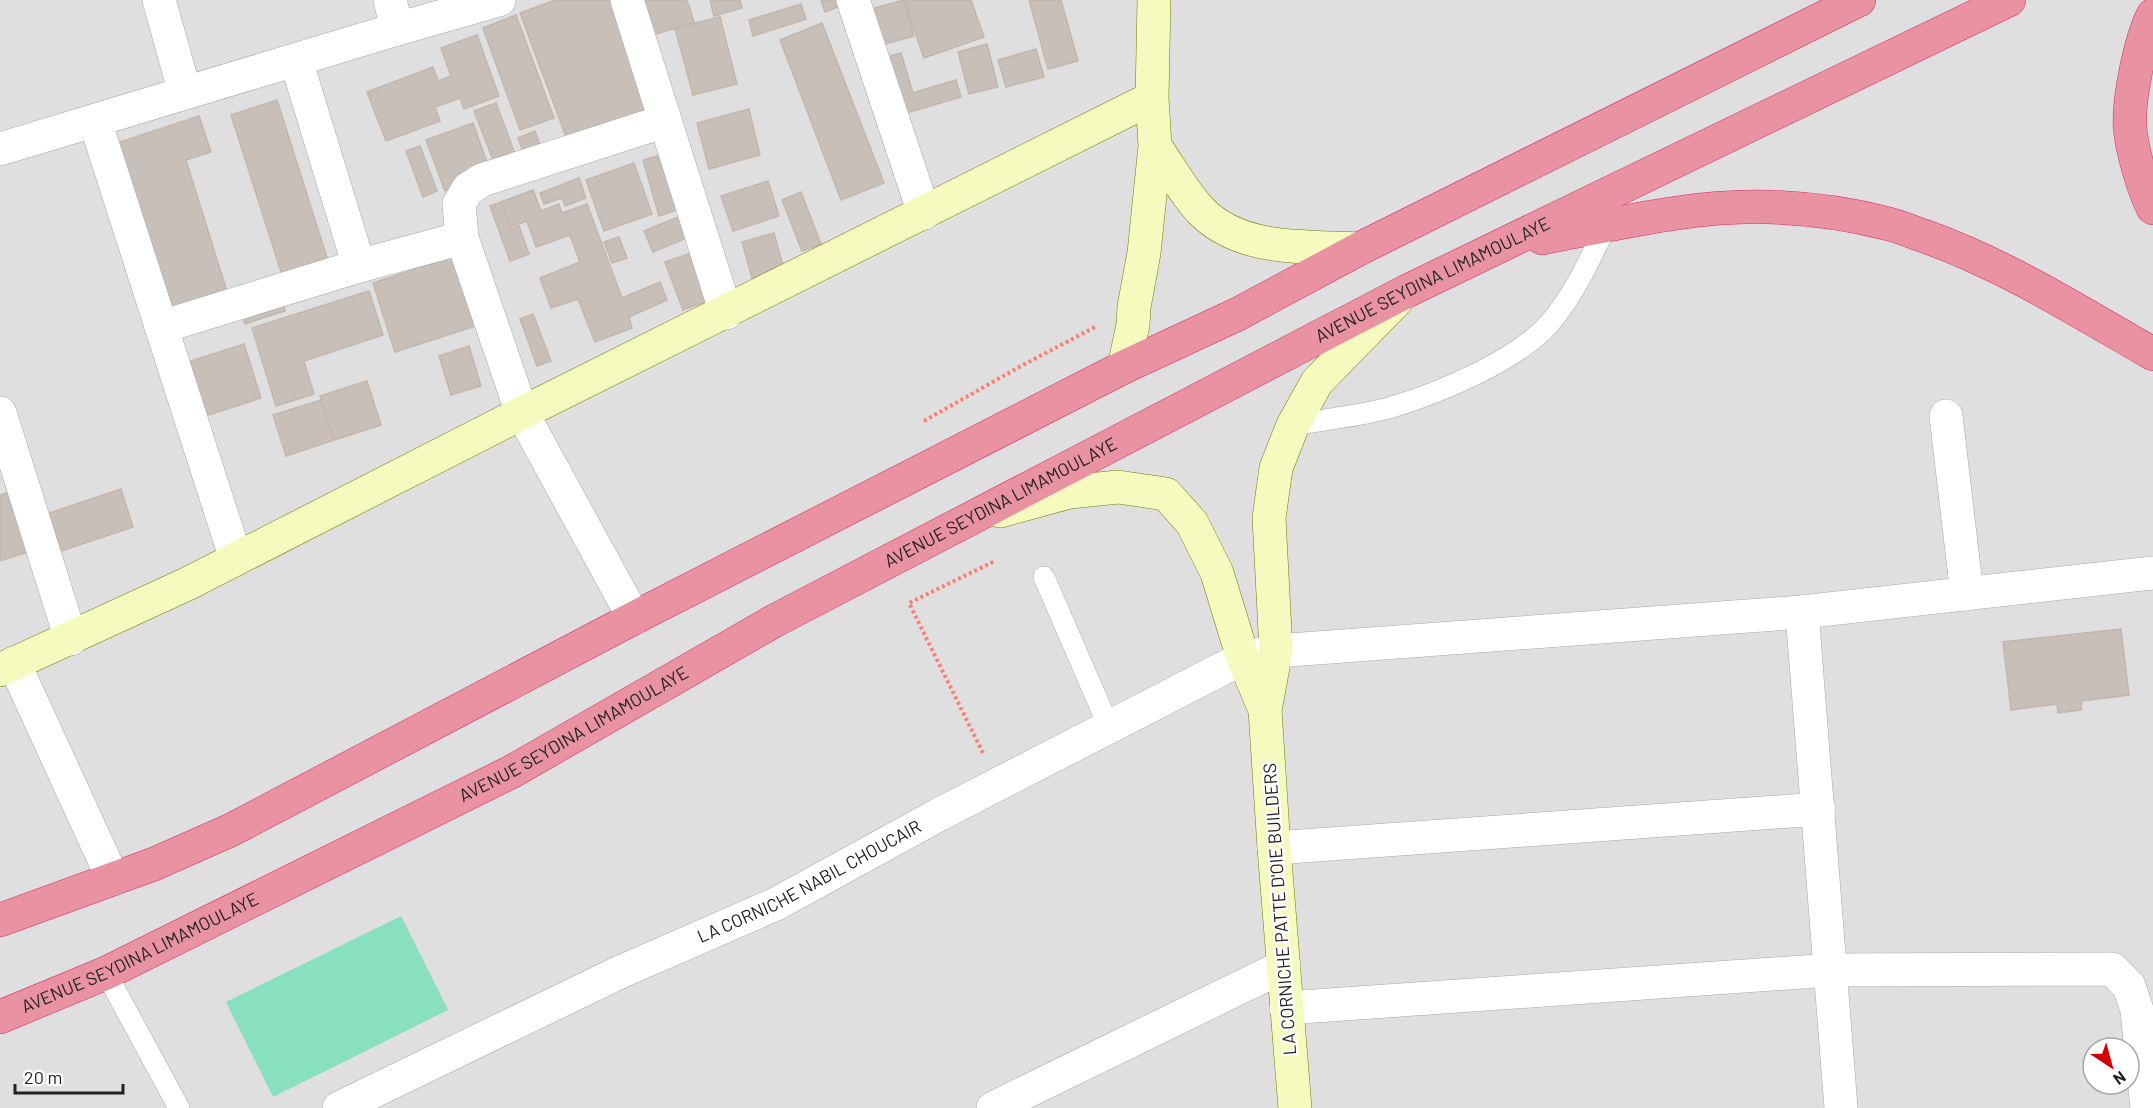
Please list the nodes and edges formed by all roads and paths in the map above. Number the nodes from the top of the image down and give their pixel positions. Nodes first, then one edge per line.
1 (159, 0) edge
2 (499, 0) edge
3 (627, 0) edge
4 (853, 0) edge
5 (1154, 0) edge
6 (1860, 0) edge
7 (2009, 0) edge
8 (1827, 8) edge
9 (393, 14) edge
10 (2153, 15) edge
11 (296, 60) junction
12 (185, 93) junction
13 (1152, 98) junction
14 (95, 121) junction
15 (665, 121) junction
16 (1155, 146) junction
17 (0, 149) edge
18 (2153, 208) edge
19 (924, 213) junction
20 (1606, 226) junction
21 (462, 238) junction
22 (1502, 245) junction
23 (1359, 249) junction
24 (359, 266) junction
25 (1407, 291) junction
26 (1134, 307) junction
27 (726, 312) junction
28 (161, 327) junction
29 (2153, 354) edge
30 (1124, 367) junction
31 (0, 413) edge
32 (522, 413) junction
33 (1946, 416) dead end
34 (924, 421) dead end
35 (1293, 425) junction
36 (957, 524) junction
37 (236, 559) junction
38 (994, 561) dead end
39 (2153, 573) edge
40 (1044, 577) dead end
41 (1967, 594) junction
42 (1802, 612) junction
43 (634, 618) junction
44 (70, 639) junction
45 (1276, 651) junction
46 (1243, 658) junction
47 (7, 667) edge
48 (1265, 710) junction
49 (1108, 727) junction
50 (998, 784) junction
51 (1819, 809) junction
52 (1274, 848) junction
53 (113, 879) junction
54 (0, 920) edge
55 (1284, 966) junction
56 (1831, 970) junction
57 (106, 973) junction
58 (1286, 1008) junction
59 (0, 1017) edge
60 (179, 1108) edge
61 (339, 1108) edge
62 (993, 1108) edge
63 (1295, 1108) edge
64 (1840, 1108) edge
65 (2147, 1108) edge

1 - 12 street
2 - 9 street
3 - 15 street
4 - 19 street
5 - 13 street
6 - 8 highway
7 - 22 highway, AVENUE SEYDINA LIMAMOULAYE
8 - 23 highway
9 - 11 street
10 - 18 highway
11 - 12 street
11 - 24 street
12 - 14 street
13 - 16 street
13 - 19 street
14 - 17 street
14 - 28 street
15 - 21 street
15 - 27 street
16 - 23 street
16 - 26 street
19 - 27 street
20 - 22 highway
20 - 29 highway
20 - 35 lane
21 - 24 street
21 - 32 street
22 - 25 highway, AVENUE SEYDINA LIMAMOULAYE
23 - 30 highway
24 - 28 street
25 - 35 street
25 - 36 highway, AVENUE SEYDINA LIMAMOULAYE
26 - 30 street
26 - 34 path
27 - 32 street
28 - 37 street
30 - 43 highway
31 - 44 street
32 - 37 street
32 - 43 street
33 - 41 street
35 - 45 street
36 - 46 street
36 - 57 highway, AVENUE SEYDINA LIMAMOULAYE
37 - 44 street
38 - 50 path
39 - 41 street, LA CORNICHE NABIL CHOUCAIR
40 - 49 lane
41 - 42 street, LA CORNICHE NABIL CHOUCAIR
42 - 45 street, LA CORNICHE NABIL CHOUCAIR
42 - 51 street
43 - 53 highway
44 - 47 street
45 - 46 street, LA CORNICHE NABIL CHOUCAIR
45 - 48 street
46 - 48 street
46 - 49 street, LA CORNICHE NABIL CHOUCAIR
47 - 53 street
48 - 52 street, LA CORNICHE PATTE D'OIE BUILDERS
49 - 50 street, LA CORNICHE NABIL CHOUCAIR
50 - 61 street, LA CORNICHE NABIL CHOUCAIR
51 - 52 street
51 - 56 street
52 - 55 street, LA CORNICHE PATTE D'OIE BUILDERS
53 - 54 highway
55 - 58 street, LA CORNICHE PATTE D'OIE BUILDERS
55 - 62 street
56 - 58 street
56 - 64 street
56 - 65 street
57 - 59 highway, AVENUE SEYDINA LIMAMOULAYE
57 - 60 lane
58 - 63 street, LA CORNICHE PATTE D'OIE BUILDERS

